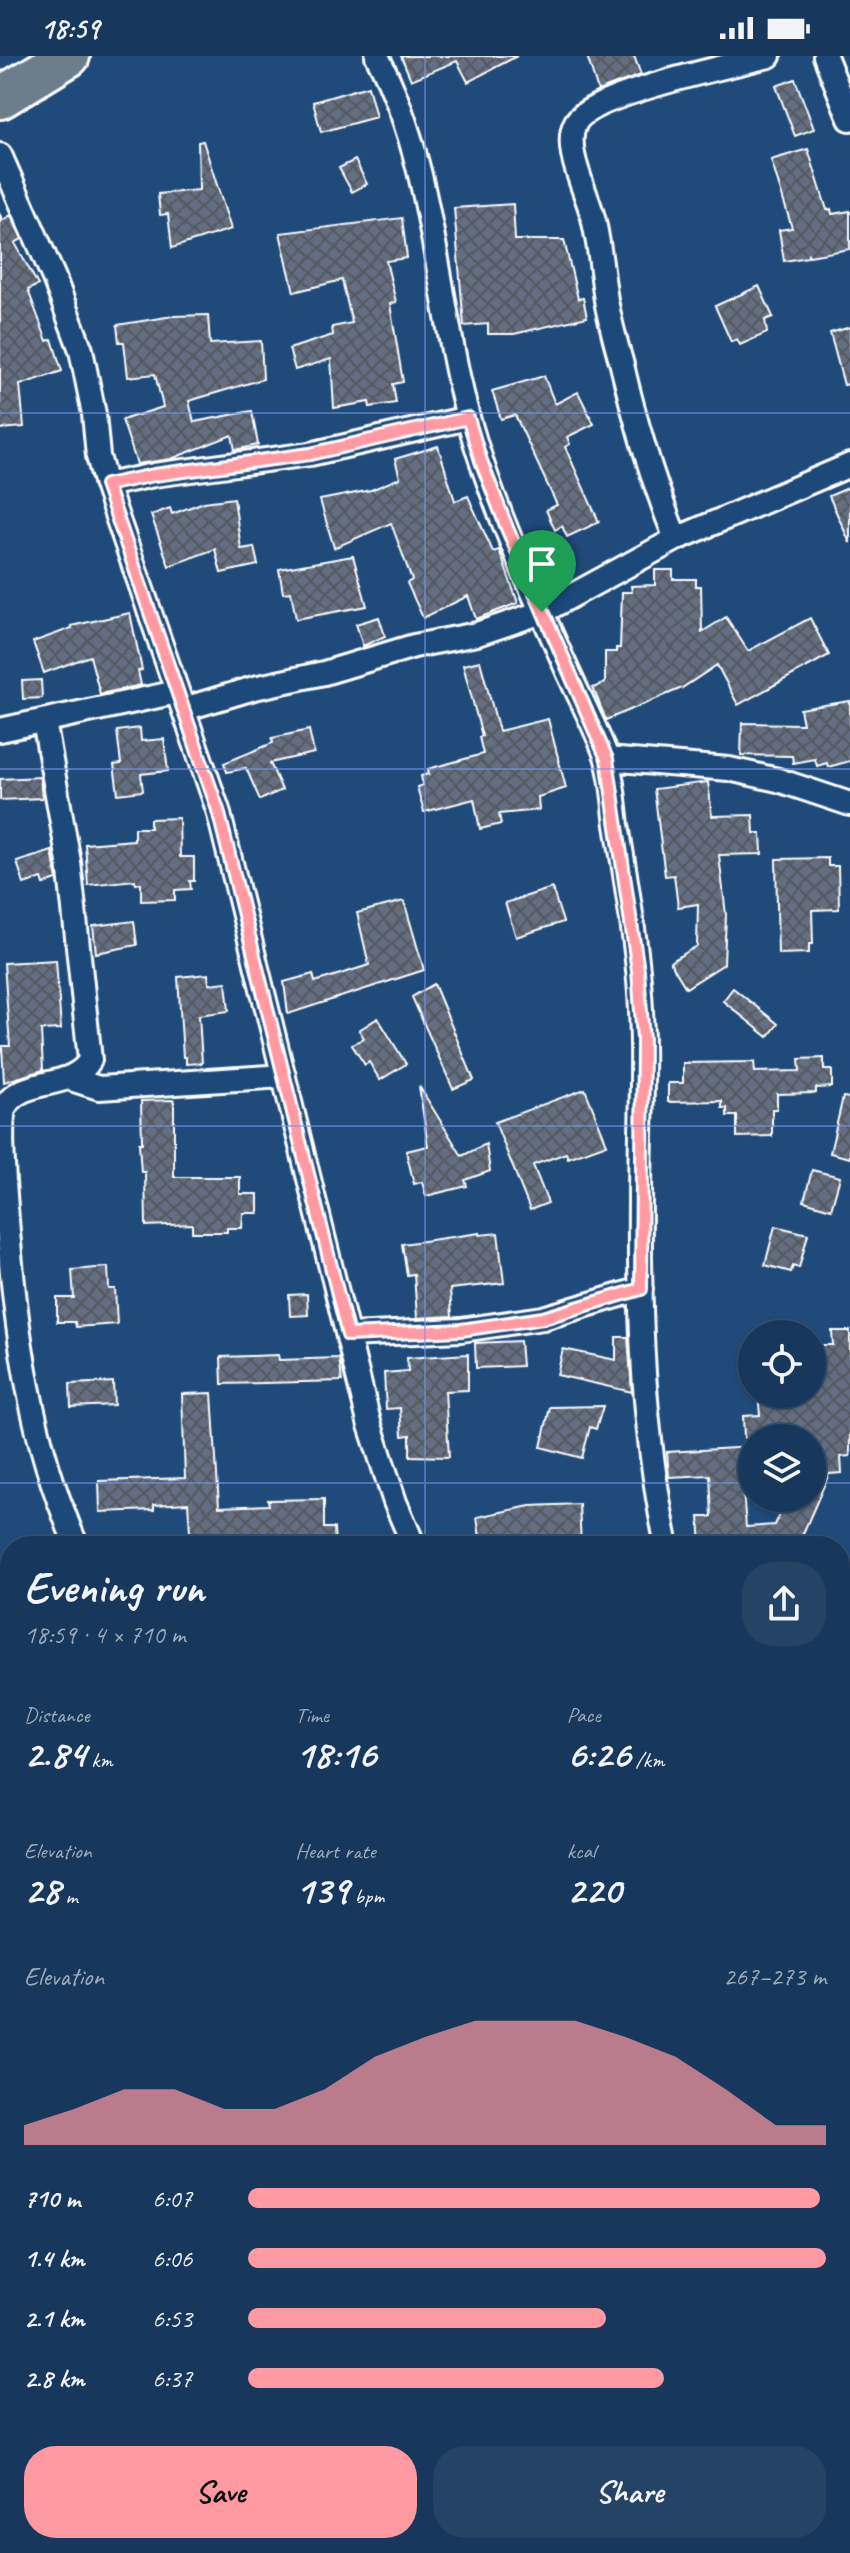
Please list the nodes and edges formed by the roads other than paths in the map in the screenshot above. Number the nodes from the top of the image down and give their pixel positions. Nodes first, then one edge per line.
1 (69, 56) edge
2 (377, 56) edge
3 (769, 56) edge
4 (825, 56) edge
5 (0, 98) edge
6 (850, 119) edge
7 (0, 155) edge
8 (468, 418) junction
9 (850, 465) edge
10 (106, 485) junction
11 (676, 539) junction
12 (542, 612) junction
13 (180, 700) junction
14 (44, 721) junction
15 (0, 730) edge
16 (607, 759) junction
17 (850, 804) edge
18 (79, 1074) junction
19 (284, 1076) junction
20 (641, 1289) junction
21 (348, 1335) junction
22 (73, 1536) edge
23 (410, 1536) edge
24 (665, 1536) edge

1 - 5 highway
2 - 8 street
3 - 11 street
4 - 6 street
7 - 10 street
8 - 10 street
8 - 12 street
9 - 11 street
10 - 13 street
11 - 12 street
12 - 13 street
12 - 16 street
13 - 14 street
13 - 19 street
14 - 15 street
14 - 18 street
16 - 17 street
16 - 20 street
18 - 19 street
18 - 22 street
19 - 21 street
20 - 21 street
20 - 24 street
21 - 23 street

